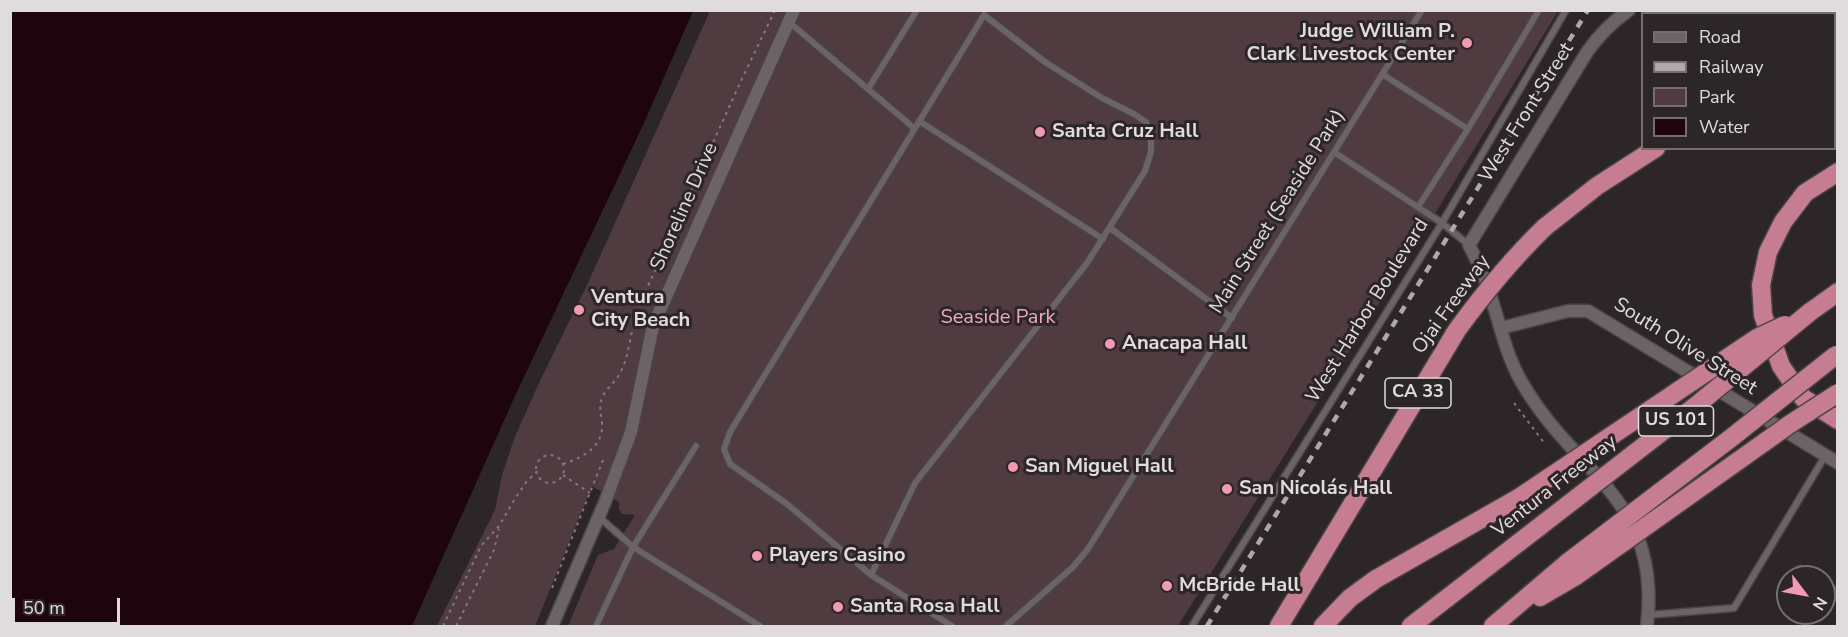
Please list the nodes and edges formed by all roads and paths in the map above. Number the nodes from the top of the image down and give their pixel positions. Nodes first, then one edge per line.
1 (775, 10) edge
2 (917, 10) edge
3 (1422, 10) edge
4 (1539, 10) edge
5 (1566, 10) edge
6 (1629, 10) edge
7 (792, 16) edge
8 (1382, 74) junction
9 (868, 89) junction
10 (918, 121) junction
11 (914, 128) junction
12 (1468, 129) junction
13 (1653, 150) edge
14 (1334, 152) junction
15 (1838, 172) edge
16 (1418, 207) junction
17 (1442, 223) junction
18 (1110, 228) junction
19 (1103, 239) junction
20 (1469, 245) junction
21 (1838, 292) edge
22 (1810, 312) junction
23 (1232, 318) junction
24 (1501, 328) junction
25 (1837, 354) edge
26 (1838, 393) edge
27 (1514, 403) dead end
28 (1838, 420) edge
29 (1545, 444) dead end
30 (696, 446) dead end
31 (1826, 456) junction
32 (603, 460) dead end
33 (1838, 463) edge
34 (563, 464) junction
35 (537, 472) junction
36 (562, 475) junction
37 (590, 493) junction
38 (598, 517) junction
39 (499, 526) junction
40 (633, 547) junction
41 (1572, 569) junction
42 (871, 575) junction
43 (552, 588) dead end
44 (1648, 621) edge
45 (1496, 624) edge
46 (950, 626) edge
47 (443, 627) edge
48 (456, 627) edge
49 (552, 627) edge
50 (596, 627) edge
51 (760, 627) edge
52 (1006, 627) edge
53 (1192, 627) edge
54 (1279, 627) edge
55 (1323, 627) edge
56 (1411, 627) edge

1 - 34 path
2 - 9 lane
3 - 8 lane, Main Street (Seaside Park)
4 - 12 lane
5 - 17 lane, West Harbor Boulevard
6 - 20 street, West Front Street
7 - 9 lane
7 - 38 street, Shoreline Drive
8 - 12 lane
8 - 14 lane, Main Street (Seaside Park)
9 - 11 lane
10 - 11 lane
10 - 18 lane
10 - 19 lane
11 - 42 lane
12 - 16 lane
13 - 54 highway, Ojai Freeway / CA 33, bridge
14 - 16 lane
14 - 23 lane, Main Street (Seaside Park)
15 - 28 highway
16 - 17 lane
17 - 20 lane
17 - 53 lane, West Harbor Boulevard
18 - 19 lane
18 - 23 lane
19 - 42 lane
20 - 24 street
21 - 22 highway, Ventura Freeway / US 101
22 - 55 highway, bridge
22 - 56 highway, Ventura Freeway / US 101, bridge
23 - 52 lane, Main Street (Seaside Park)
24 - 31 street, South Olive Street
24 - 44 street
25 - 41 highway, US 101, bridge
26 - 41 highway, bridge
27 - 29 path
30 - 40 lane
31 - 33 street, South Olive Street
31 - 44 lane
32 - 37 path
34 - 35 path
34 - 36 path
35 - 36 path
35 - 39 path
36 - 37 path
37 - 43 path
38 - 40 lane
38 - 49 street, Shoreline Drive
39 - 47 path
39 - 48 path
40 - 50 lane
40 - 51 lane
41 - 45 highway
42 - 46 lane

